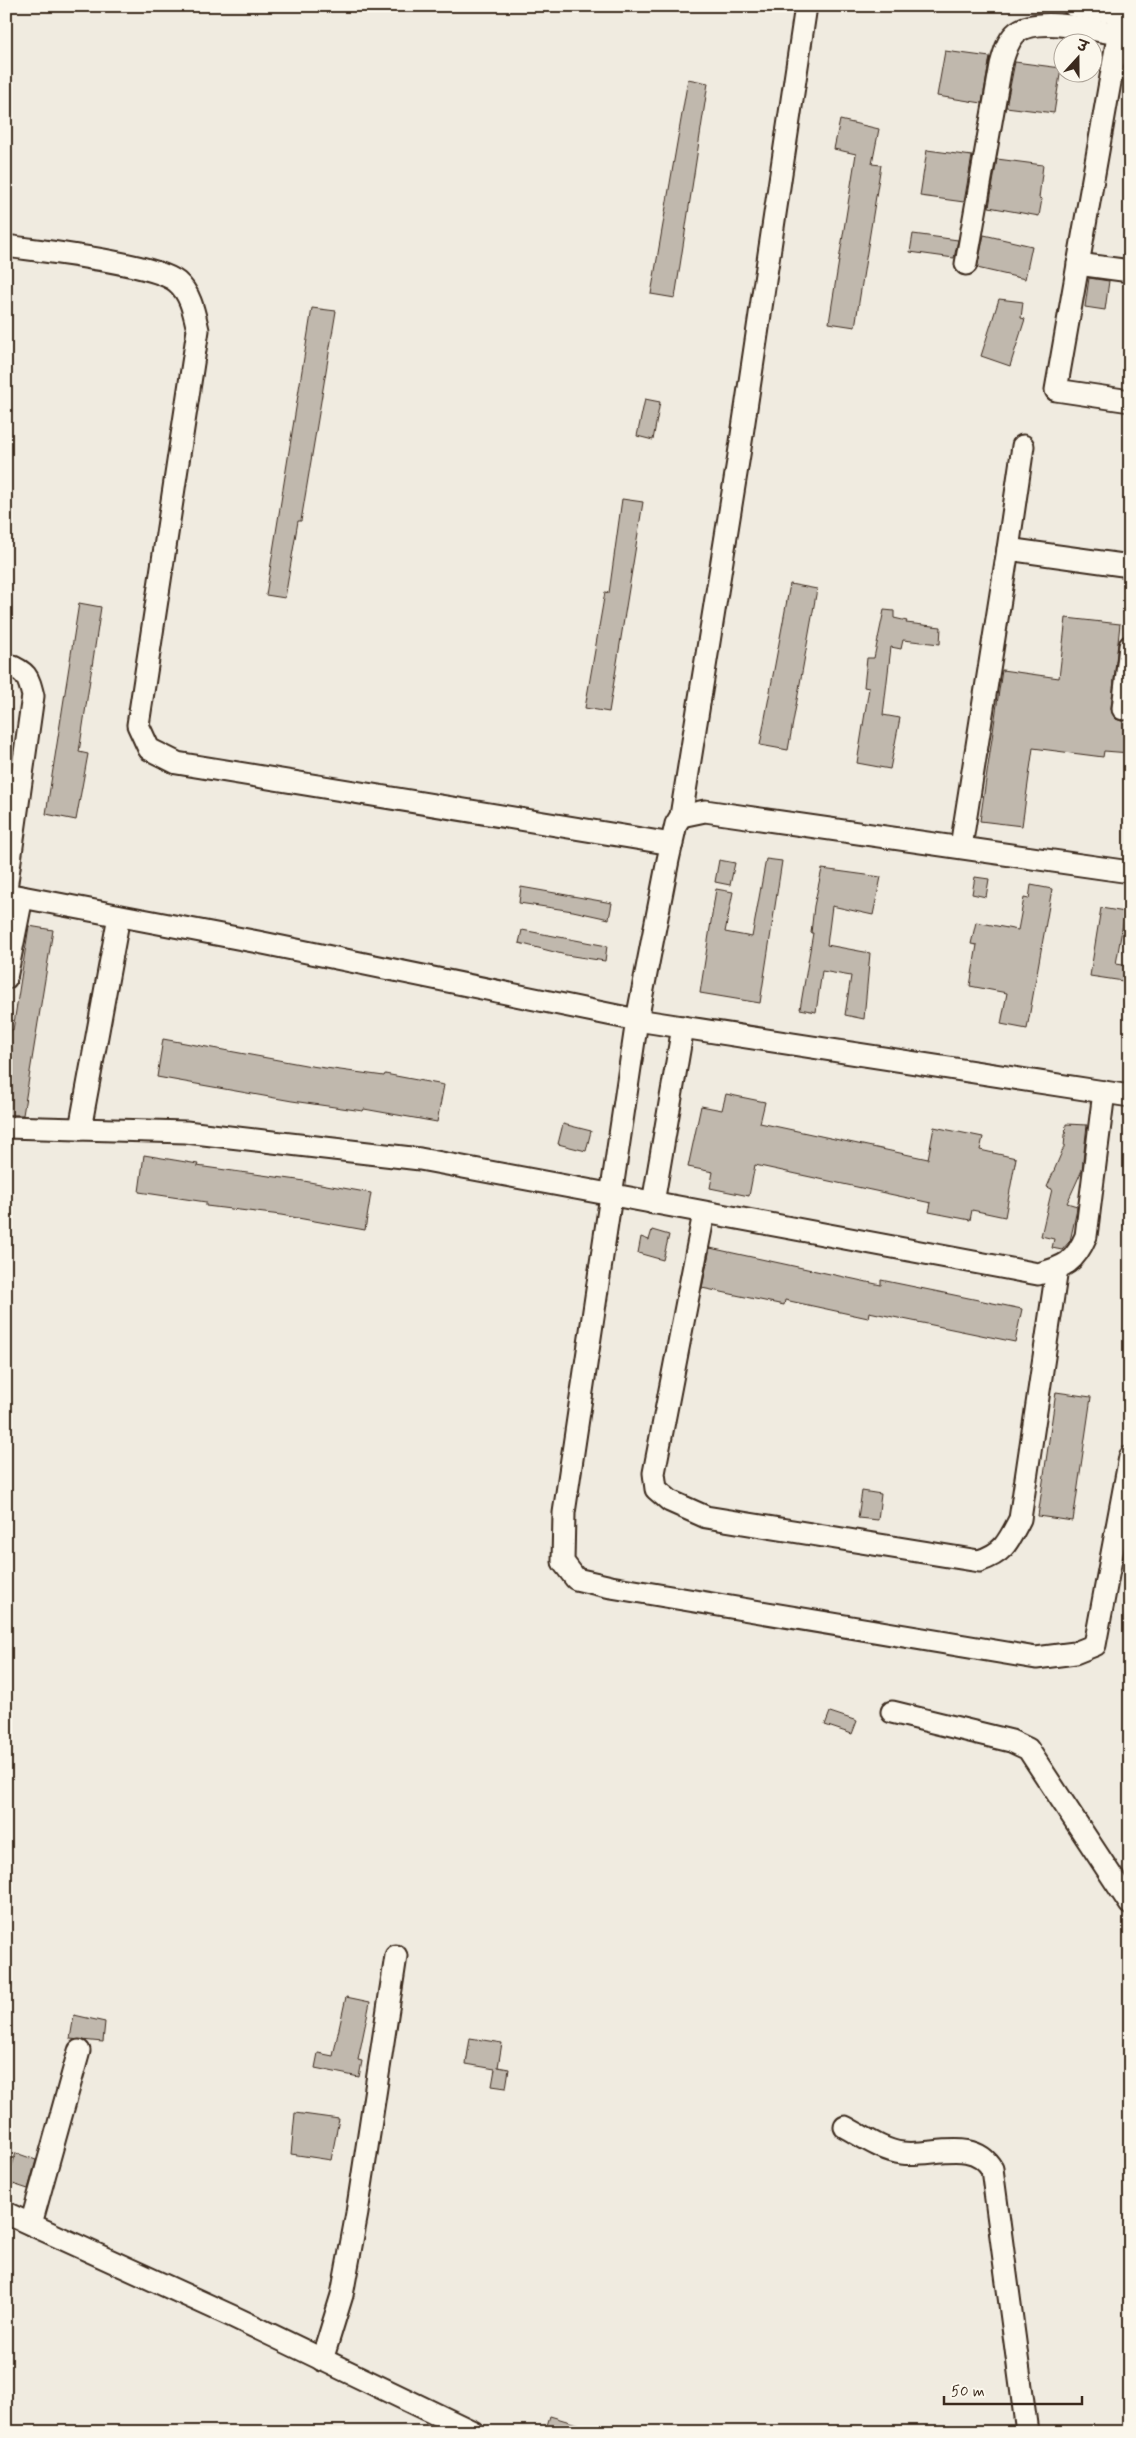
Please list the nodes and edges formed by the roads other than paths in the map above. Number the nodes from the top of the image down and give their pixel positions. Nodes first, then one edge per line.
1 (806, 6) edge
2 (1074, 6) edge
3 (1123, 21) edge
4 (6, 246) edge
5 (966, 264) dead end
6 (1078, 264) junction
7 (1130, 272) edge
8 (1130, 401) edge
9 (1023, 446) dead end
10 (1008, 549) junction
11 (1130, 566) edge
12 (1130, 646) edge
13 (6, 664) edge
14 (1122, 709) dead end
15 (681, 816) junction
16 (672, 844) junction
17 (961, 847) junction
18 (1130, 872) edge
19 (12, 893) edge
20 (119, 916) junction
21 (6, 978) edge
22 (637, 1020) junction
23 (683, 1027) junction
24 (1104, 1092) junction
25 (1130, 1096) edge
26 (6, 1127) edge
27 (80, 1129) junction
28 (611, 1195) junction
29 (653, 1203) junction
30 (704, 1212) junction
31 (1057, 1270) junction
32 (1130, 1457) edge
33 (892, 1712) dead end
34 (1130, 1904) edge
35 (396, 1956) dead end
36 (79, 2051) dead end
37 (845, 2127) dead end
38 (6, 2213) edge
39 (31, 2224) junction
40 (322, 2360) junction
41 (473, 2432) edge
42 (1027, 2432) edge

1 - 15 street
2 - 3 street
3 - 5 street
3 - 6 street
4 - 16 street
6 - 7 street
6 - 8 street
9 - 10 street
10 - 11 street
10 - 17 street
12 - 14 street
13 - 19 street
15 - 16 street
15 - 17 street
16 - 22 street
17 - 18 street
19 - 20 street
19 - 21 street
20 - 22 street
20 - 27 street
22 - 23 street
22 - 28 street
23 - 24 street
23 - 29 street
24 - 25 street
24 - 31 street
26 - 27 street
27 - 28 street
28 - 29 street
28 - 32 street
29 - 30 street
30 - 31 street
30 - 31 street
33 - 34 street
35 - 40 street
36 - 39 street
37 - 42 street
38 - 39 street
39 - 40 street
40 - 41 street

